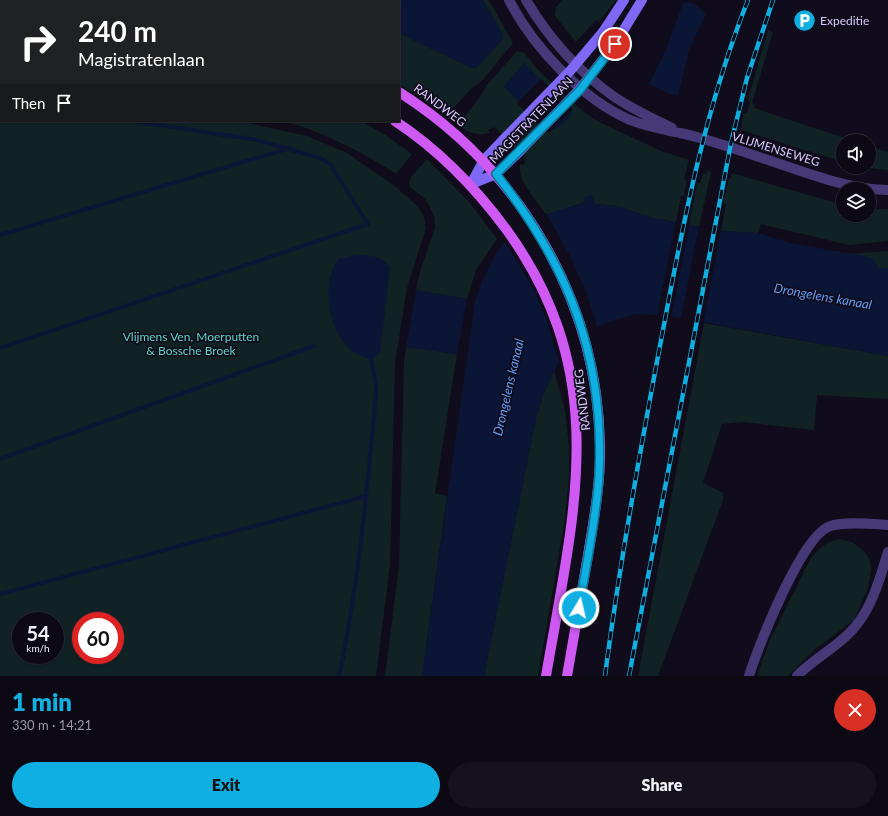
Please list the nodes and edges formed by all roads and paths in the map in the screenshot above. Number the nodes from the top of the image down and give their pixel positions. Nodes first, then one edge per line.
1 (509, 0) edge
2 (526, 0) edge
3 (624, 0) edge
4 (642, 0) edge
5 (400, 93) edge
6 (396, 122) edge
7 (681, 133) junction
8 (484, 160) junction
9 (496, 174) junction
10 (471, 184) junction
11 (888, 190) edge
12 (888, 525) edge
13 (888, 552) edge
14 (546, 676) edge
15 (568, 676) edge
16 (749, 676) edge
17 (797, 676) edge

1 - 7 street, VLIJMENSEWEG
2 - 7 street, VLIJMENSEWEG
3 - 8 main road, MAGISTRATENLAAN, bridge
4 - 9 main road, MAGISTRATENLAAN, bridge
5 - 8 main road, RANDWEG
6 - 10 main road, RANDWEG
7 - 11 street, VLIJMENSEWEG
8 - 9 main road, RANDWEG
8 - 10 main road, MAGISTRATENLAAN
9 - 10 main road, MAGISTRATENLAAN
9 - 15 main road, RANDWEG
10 - 14 main road, RANDWEG
12 - 16 street
13 - 17 street

